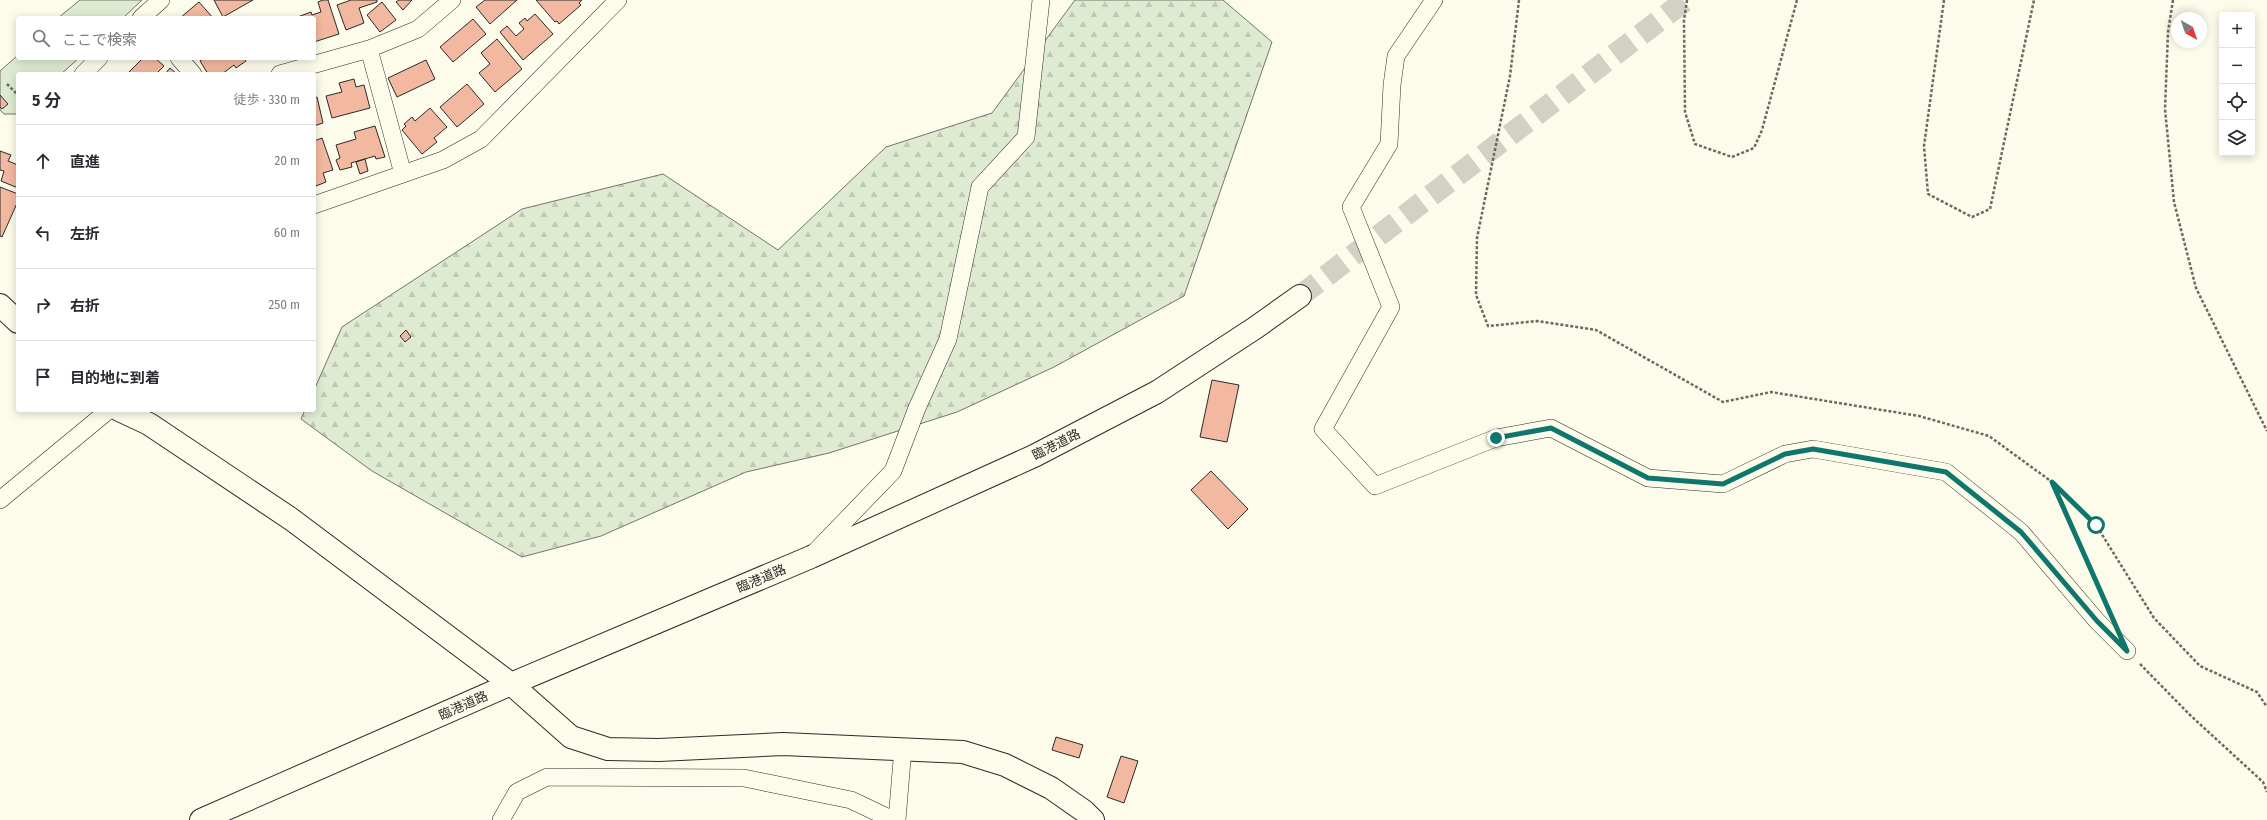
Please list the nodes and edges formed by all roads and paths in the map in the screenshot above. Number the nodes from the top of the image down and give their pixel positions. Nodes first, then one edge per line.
1 (161, 0) edge
2 (452, 0) edge
3 (618, 0) edge
4 (1041, 0) edge
5 (1434, 0) edge
6 (1519, 0) edge
7 (1687, 0) edge
8 (1797, 0) edge
9 (1944, 0) edge
10 (2034, 0) edge
11 (2173, 0) edge
12 (144, 16) edge
13 (369, 49) junction
14 (97, 60) edge
15 (181, 60) edge
16 (85, 72) edge
17 (191, 72) edge
18 (287, 72) edge
19 (7, 84) dead end
20 (16, 93) edge
21 (403, 174) junction
22 (316, 204) edge
23 (1300, 296) tunnel mouth
24 (0, 305) edge
25 (16, 320) edge
26 (107, 412) edge
27 (123, 412) edge
28 (2267, 431) edge
29 (2052, 482) junction
30 (0, 500) edge
31 (811, 557) junction
32 (2108, 608) dead end
33 (2127, 651) joint
34 (511, 684) junction
35 (2267, 707) edge
36 (903, 748) junction
37 (2267, 792) edge
38 (201, 820) edge
39 (501, 820) edge
40 (893, 820) edge
41 (897, 820) edge
42 (1093, 820) edge

1 - 12 street
2 - 13 street
3 - 21 street
4 - 31 street
5 - 33 street
6 - 29 path
7 - 8 path
9 - 10 path
11 - 28 path
13 - 18 street
13 - 21 street
14 - 16 street
15 - 17 street
19 - 20 path
21 - 22 street
23 - 31 street, 臨港道路
24 - 25 street
26 - 30 street
27 - 34 street
29 - 32 path
29 - 35 path
31 - 34 street, 臨港道路
33 - 37 path
34 - 36 street
34 - 38 street, 臨港道路
36 - 41 street
36 - 42 street
39 - 40 street

